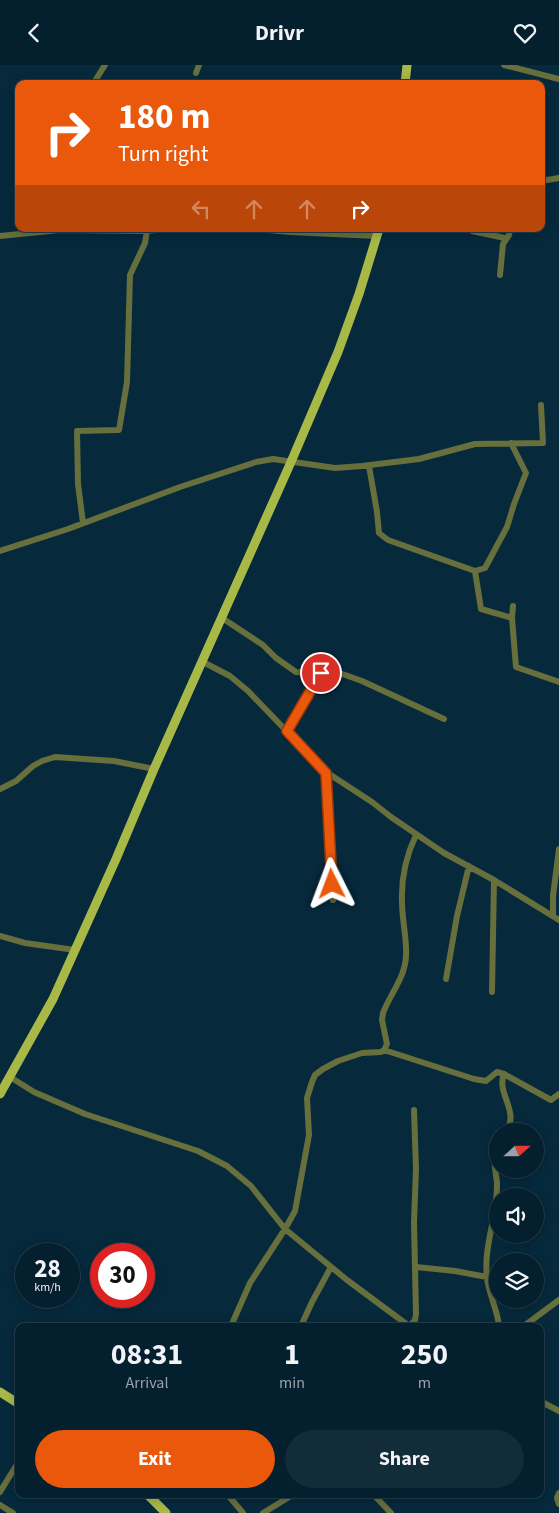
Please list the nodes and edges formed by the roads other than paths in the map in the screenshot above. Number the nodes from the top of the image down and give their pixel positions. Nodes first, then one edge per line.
1 (105, 65) edge
2 (199, 65) edge
3 (407, 65) edge
4 (504, 65) edge
5 (196, 73) dead end
6 (559, 79) edge
7 (95, 80) edge
8 (405, 80) edge
9 (559, 178) edge
10 (545, 180) edge
11 (40, 232) edge
12 (147, 232) edge
13 (290, 232) edge
14 (477, 232) edge
15 (510, 232) edge
16 (378, 233) edge
17 (0, 236) edge
18 (505, 238) junction
19 (500, 275) dead end
20 (541, 405) dead end
21 (511, 443) junction
22 (291, 462) junction
23 (369, 465) junction
24 (83, 523) junction
25 (0, 551) edge
26 (475, 571) junction
27 (513, 605) dead end
28 (222, 618) junction
29 (512, 618) junction
30 (202, 662) junction
31 (321, 673) junction
32 (559, 682) edge
33 (444, 719) dead end
34 (287, 731) junction
35 (154, 769) junction
36 (326, 773) junction
37 (0, 789) edge
38 (416, 835) junction
39 (559, 849) edge
40 (469, 867) junction
41 (494, 880) junction
42 (334, 900) dead end
43 (556, 918) edge
44 (0, 935) edge
45 (75, 950) junction
46 (446, 979) dead end
47 (492, 992) dead end
48 (384, 1050) junction
49 (504, 1074) junction
50 (10, 1077) junction
51 (0, 1094) edge
52 (559, 1094) edge
53 (414, 1110) dead end
54 (511, 1123) edge
55 (496, 1178) edge
56 (285, 1229) junction
57 (331, 1267) junction
58 (416, 1267) junction
59 (487, 1277) junction
60 (559, 1301) edge
61 (231, 1323) edge
62 (303, 1323) edge
63 (405, 1323) edge
64 (412, 1323) edge
65 (499, 1323) edge
66 (528, 1323) edge
67 (0, 1392) edge
68 (15, 1401) edge
69 (544, 1403) edge
70 (559, 1411) edge
71 (15, 1468) edge
72 (0, 1492) edge
73 (559, 1493) edge
74 (151, 1498) edge
75 (230, 1498) edge
76 (287, 1498) edge
77 (377, 1498) edge
78 (559, 1504) edge
79 (0, 1505) edge
80 (13, 1513) edge
81 (166, 1513) edge
82 (242, 1513) edge
83 (263, 1513) edge
84 (390, 1513) edge

1 - 7 street
2 - 5 street
3 - 8 main road
4 - 6 street
9 - 10 street
11 - 17 street
12 - 24 street
13 - 16 street
14 - 18 street
15 - 18 street
16 - 22 main road
18 - 19 street
20 - 21 street
21 - 23 street
21 - 26 street
22 - 23 street
22 - 24 street
22 - 28 main road
23 - 26 street
24 - 25 street
26 - 29 street
27 - 29 street
28 - 30 main road
28 - 31 street
29 - 32 street
30 - 34 street
30 - 35 main road
31 - 33 street
31 - 34 street
34 - 36 street
35 - 37 street
35 - 45 main road
36 - 38 street
36 - 42 street
38 - 40 street
38 - 48 street
39 - 43 street
40 - 41 street
40 - 46 street
41 - 43 street
41 - 47 street
44 - 45 street
45 - 50 main road
48 - 49 street
48 - 56 street
49 - 52 street
49 - 54 street
50 - 51 main road
50 - 56 street
53 - 58 street
55 - 59 street
56 - 57 street
56 - 61 street
57 - 62 street
57 - 63 street
58 - 59 street
58 - 64 street
59 - 65 street
60 - 66 street
67 - 68 main road
69 - 70 street
71 - 72 street
73 - 78 street
74 - 81 main road
75 - 82 street
76 - 83 street
77 - 84 street
79 - 80 street

